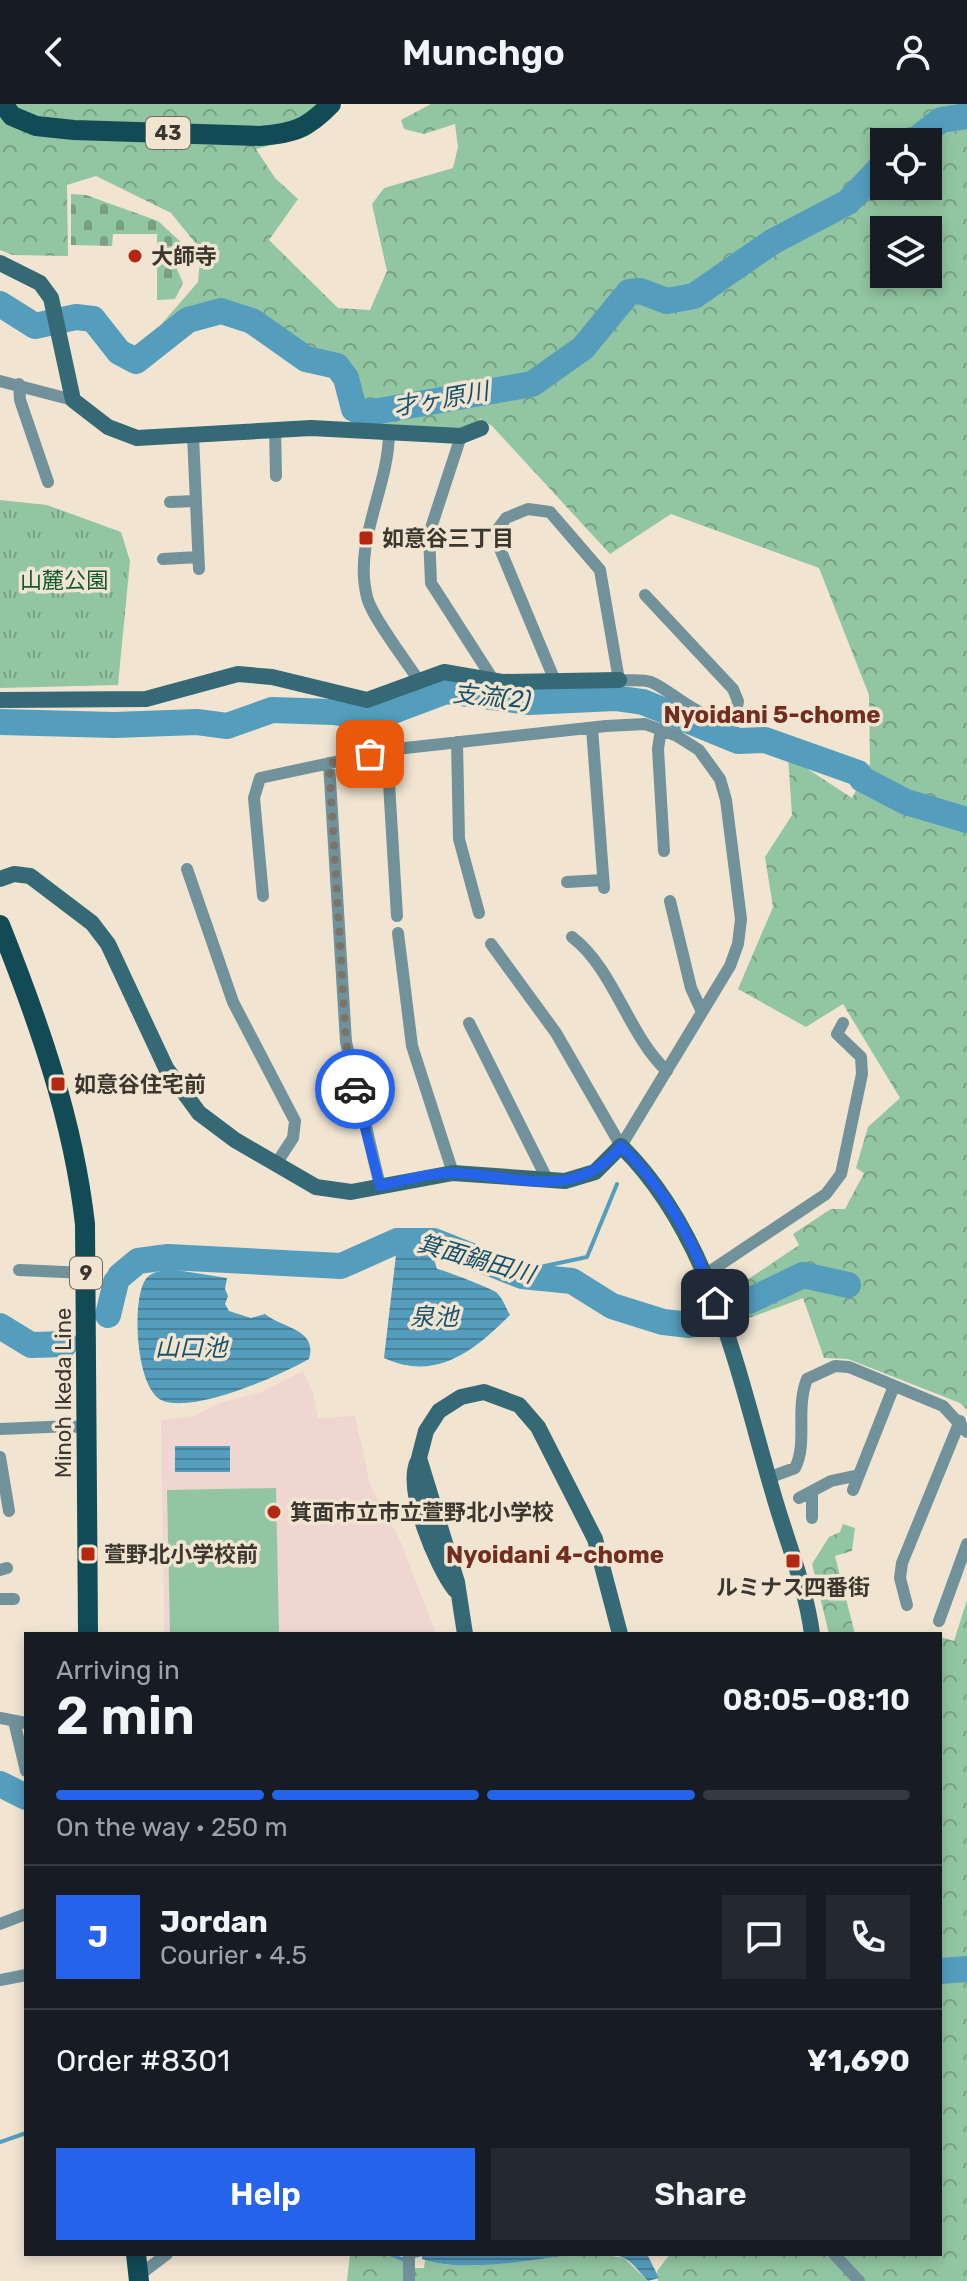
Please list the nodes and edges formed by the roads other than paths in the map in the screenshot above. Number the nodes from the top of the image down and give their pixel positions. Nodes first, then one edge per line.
1 (3, 104) edge
2 (331, 104) edge
3 (0, 263) edge
4 (0, 381) edge
5 (19, 384) junction
6 (73, 400) junction
7 (481, 428) dead end
8 (275, 429) junction
9 (389, 434) junction
10 (193, 436) junction
11 (461, 436) junction
12 (276, 476) dead end
13 (48, 482) dead end
14 (196, 501) junction
15 (170, 502) dead end
16 (163, 559) dead end
17 (645, 595) dead end
18 (619, 680) junction
19 (419, 681) junction
20 (494, 681) junction
21 (555, 681) junction
22 (0, 700) edge
23 (592, 728) junction
24 (661, 729) junction
25 (457, 742) junction
26 (387, 750) junction
27 (329, 763) junction
28 (664, 851) dead end
29 (187, 869) dead end
30 (0, 879) edge
31 (567, 882) dead end
32 (263, 896) dead end
33 (670, 901) dead end
34 (479, 913) dead end
35 (397, 916) dead end
36 (0, 925) edge
37 (398, 933) dead end
38 (572, 937) dead end
39 (491, 944) dead end
40 (702, 1012) junction
41 (469, 1023) dead end
42 (843, 1023) dead end
43 (667, 1071) junction
44 (621, 1146) junction
45 (276, 1164) junction
46 (453, 1173) junction
47 (548, 1181) junction
48 (380, 1186) junction
49 (19, 1270) dead end
50 (86, 1273) junction
51 (706, 1274) junction
52 (894, 1386) junction
53 (964, 1427) edge
54 (0, 1429) edge
55 (86, 1429) junction
56 (0, 1457) edge
57 (859, 1475) junction
58 (768, 1478) junction
59 (831, 1481) junction
60 (853, 1490) dead end
61 (812, 1491) junction
62 (833, 1495) dead end
63 (799, 1498) dead end
64 (9, 1511) dead end
65 (812, 1518) dead end
66 (967, 1544) edge
67 (0, 1599) edge
68 (14, 1599) dead end
69 (907, 1605) dead end
70 (939, 1621) dead end
71 (88, 1632) edge
72 (465, 1632) edge
73 (619, 1632) edge
74 (811, 1632) edge
75 (0, 1718) edge
76 (20, 1722) edge
77 (24, 1755) edge
78 (24, 1915) edge
79 (0, 1924) edge
80 (24, 1975) edge
81 (0, 1980) edge
82 (136, 2256) edge
83 (165, 2256) edge
84 (836, 2256) edge
85 (409, 2257) edge
86 (139, 2278) edge
87 (409, 2281) edge
88 (859, 2281) edge

1 - 2 main road, 43
3 - 6 street
4 - 5 street
5 - 6 street
5 - 13 street
6 - 10 street
7 - 11 street
8 - 9 street
8 - 10 street
8 - 12 street
9 - 11 street
9 - 19 street
10 - 14 street
11 - 20 street
14 - 15 street
14 - 16 street
17 - 18 street
18 - 21 street
18 - 21 street
19 - 20 street
19 - 22 street
20 - 21 street
23 - 24 street
23 - 25 street
23 - 31 street
24 - 28 street
24 - 40 street
25 - 26 street
25 - 34 street
26 - 27 street
26 - 35 street
27 - 32 street
27 - 48 street
29 - 45 street
30 - 45 street
33 - 40 street
36 - 50 main road, Minoh Ikeda Line / 9
37 - 46 street
38 - 43 street
39 - 44 street
40 - 43 street
41 - 47 street
42 - 51 street
43 - 44 street
44 - 47 street
44 - 51 street
45 - 48 street
46 - 47 street
46 - 48 street
49 - 50 street
50 - 55 main road, Minoh Ikeda Line / 9
51 - 58 street
52 - 53 street
52 - 57 street
52 - 58 street
53 - 69 street
54 - 55 street
55 - 71 main road, Minoh Ikeda Line / 9
56 - 64 street
57 - 59 street
57 - 60 street
58 - 74 street
59 - 61 street
59 - 62 street
61 - 63 street
61 - 65 street
66 - 70 street
67 - 68 street
72 - 73 street
75 - 76 street
76 - 77 street
78 - 79 street
80 - 81 street
82 - 86 main road
83 - 86 street
84 - 88 street
85 - 87 street

